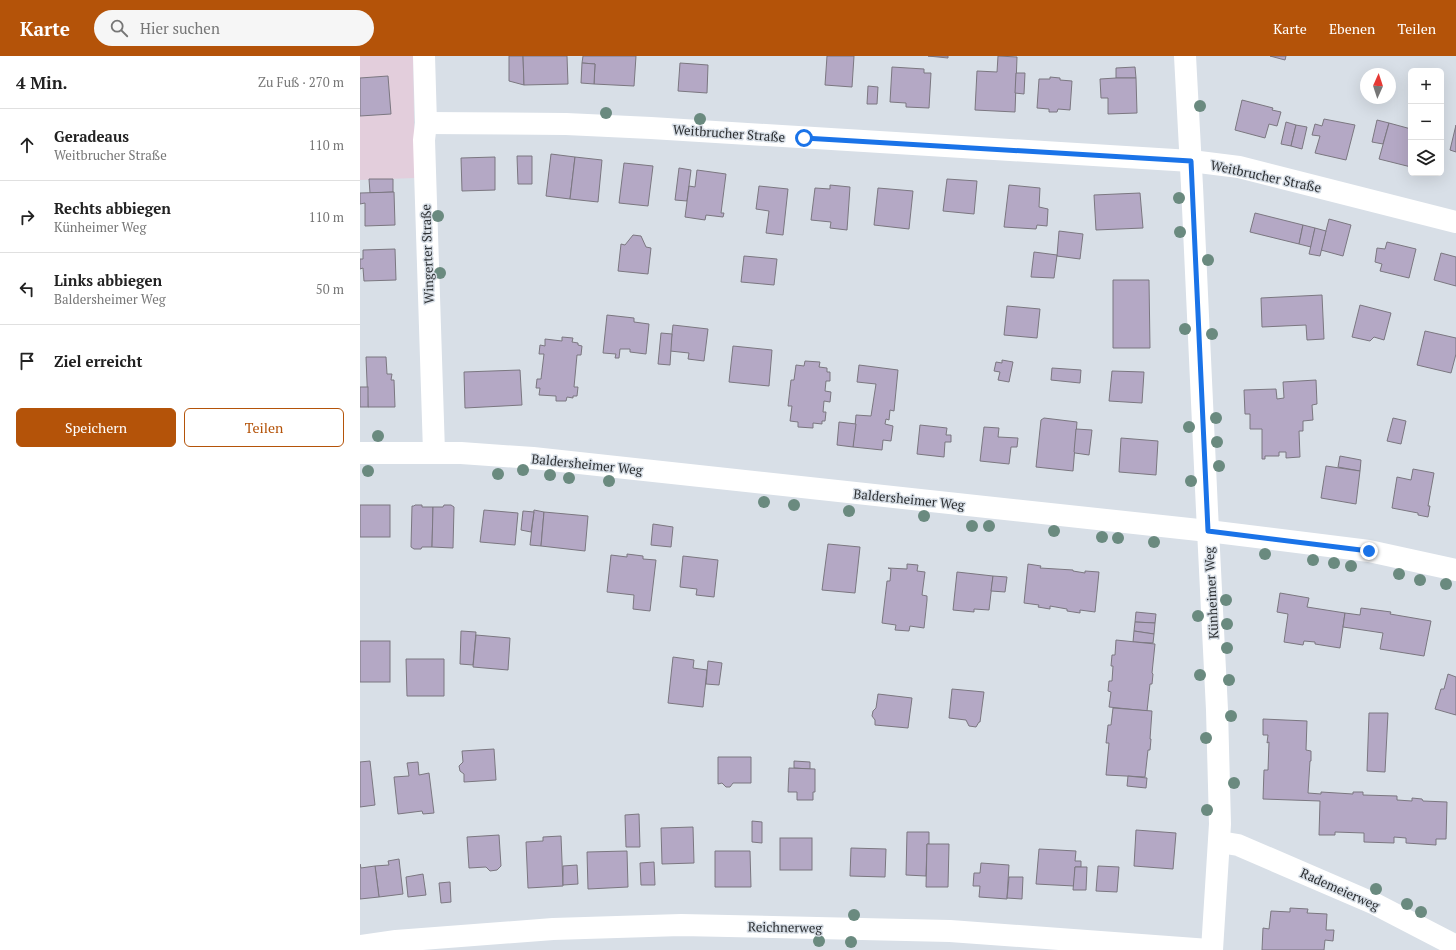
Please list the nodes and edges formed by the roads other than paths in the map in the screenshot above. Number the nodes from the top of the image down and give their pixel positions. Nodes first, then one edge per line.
1 (424, 56) edge
2 (1184, 56) edge
3 (426, 123) junction
4 (1191, 161) junction
5 (1456, 222) edge
6 (434, 452) junction
7 (360, 453) edge
8 (1208, 531) junction
9 (1456, 570) edge
10 (1220, 842) junction
11 (360, 946) edge
12 (1456, 946) edge
13 (1211, 950) edge

1 - 3 street, Wingerter Straße
2 - 4 street, Künheimer Weg
3 - 4 street, Weitbrucher Straße
3 - 6 street, Wingerter Straße
4 - 5 street, Weitbrucher Straße
4 - 8 street, Künheimer Weg
6 - 7 street, Baldersheimer Weg
6 - 8 street, Baldersheimer Weg
8 - 9 street, Baldersheimer Weg
8 - 10 street, Künheimer Weg
10 - 12 street, Rademeierweg
10 - 13 street, Künheimer Weg
11 - 13 street, Reichnerweg

